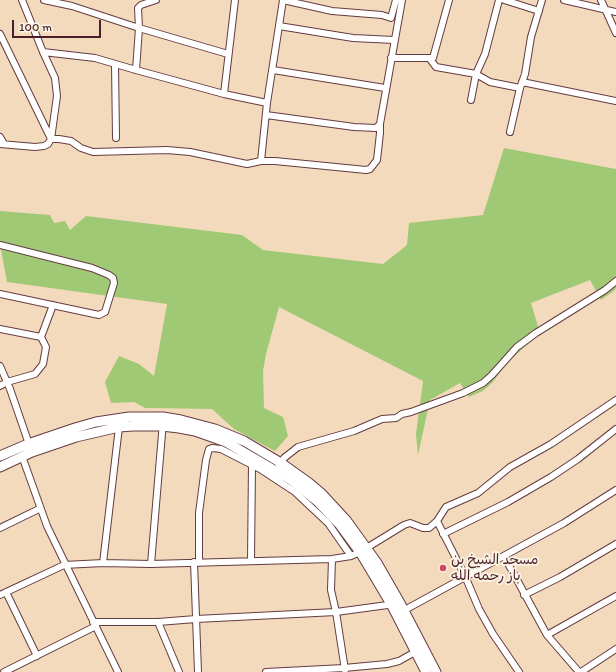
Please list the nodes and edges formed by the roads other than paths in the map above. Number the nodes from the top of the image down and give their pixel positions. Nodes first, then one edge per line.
1 (22, 0) edge
2 (44, 0) edge
3 (137, 0) edge
4 (156, 0) edge
5 (235, 0) edge
6 (283, 0) edge
7 (396, 0) edge
8 (402, 0) edge
9 (449, 0) edge
10 (499, 0) edge
11 (504, 0) edge
12 (542, 0) edge
13 (564, 0) edge
14 (601, 0) edge
15 (138, 8) junction
16 (605, 10) junction
17 (539, 11) junction
18 (616, 12) edge
19 (279, 26) junction
20 (139, 28) junction
21 (616, 33) edge
22 (0, 34) edge
23 (394, 40) junction
24 (43, 52) junction
25 (228, 54) junction
26 (390, 58) junction
27 (430, 59) junction
28 (115, 64) junction
29 (136, 70) junction
30 (273, 70) junction
31 (476, 74) junction
32 (521, 85) junction
33 (386, 88) junction
34 (224, 94) junction
35 (471, 100) dead end
36 (616, 101) edge
37 (267, 103) junction
38 (266, 115) junction
39 (380, 124) junction
40 (510, 132) dead end
41 (0, 137) edge
42 (116, 138) dead end
43 (51, 139) junction
44 (2, 144) edge
45 (261, 161) junction
46 (0, 245) edge
47 (616, 281) edge
48 (0, 294) edge
49 (53, 305) junction
50 (0, 329) edge
51 (41, 337) junction
52 (0, 366) edge
53 (7, 382) junction
54 (0, 386) edge
55 (616, 400) edge
56 (163, 422) junction
57 (119, 427) junction
58 (616, 429) edge
59 (30, 448) junction
60 (0, 456) edge
61 (22, 456) junction
62 (254, 457) junction
63 (0, 467) edge
64 (279, 467) junction
65 (616, 490) edge
66 (39, 509) junction
67 (437, 521) junction
68 (0, 528) edge
69 (443, 534) junction
70 (616, 544) edge
71 (359, 552) junction
72 (504, 556) junction
73 (332, 559) junction
74 (251, 561) junction
75 (103, 563) junction
76 (196, 563) junction
77 (151, 564) junction
78 (64, 565) junction
79 (465, 576) junction
80 (3, 594) edge
81 (524, 595) junction
82 (616, 596) edge
83 (398, 608) junction
84 (336, 612) junction
85 (196, 619) junction
86 (158, 622) junction
87 (95, 624) junction
88 (548, 635) junction
89 (616, 649) edge
90 (415, 652) junction
91 (37, 656) junction
92 (344, 670) edge
93 (4, 672) edge
94 (118, 672) edge
95 (179, 672) edge
96 (198, 672) edge
97 (266, 672) edge
98 (426, 672) edge
99 (436, 672) edge
100 (519, 672) edge
101 (580, 672) edge

1 - 24 street
2 - 20 street
3 - 15 street
4 - 15 street
5 - 25 street
6 - 7 street
6 - 19 street
8 - 23 street
9 - 27 street
10 - 31 street
11 - 17 street
12 - 17 street
13 - 16 street
14 - 16 street
15 - 20 street
16 - 18 street
16 - 21 street
17 - 32 street
19 - 23 street
19 - 30 street
20 - 25 street
20 - 29 street
22 - 43 street
23 - 26 street
24 - 28 street
24 - 43 street
25 - 34 street
26 - 27 street
26 - 33 street
27 - 31 street
28 - 29 street
28 - 42 street
29 - 34 street
30 - 33 street
30 - 37 street
31 - 32 street
31 - 35 street
32 - 36 street
32 - 40 street
33 - 39 street
34 - 37 street
37 - 38 street
38 - 39 street
38 - 45 street
39 - 45 street
41 - 44 street
43 - 44 street
43 - 45 street
46 - 49 street
47 - 64 street
48 - 49 street
49 - 51 street
50 - 51 street
51 - 53 street
52 - 53 street
53 - 54 street
53 - 59 street
55 - 67 street
56 - 57 main road
56 - 59 main road
56 - 62 main road
56 - 77 street
57 - 59 main road
57 - 75 street
58 - 69 street
59 - 60 main road
59 - 61 main road
61 - 63 main road
61 - 66 street
62 - 64 main road
62 - 71 street
62 - 74 street
62 - 76 street
64 - 71 main road
65 - 72 street
66 - 68 street
66 - 78 street
67 - 69 street
67 - 71 street
69 - 79 street
70 - 81 street
71 - 73 street
71 - 83 main road
72 - 79 street
72 - 81 street
73 - 74 street
73 - 84 street
74 - 76 street
75 - 77 street
75 - 78 street
76 - 77 street
76 - 85 street
78 - 80 street
78 - 87 street
79 - 83 street
79 - 100 street
80 - 91 street
81 - 88 street
82 - 88 street
83 - 84 street
83 - 90 main road
83 - 99 main road
84 - 85 street
84 - 92 street
85 - 86 street
85 - 96 street
86 - 87 street
86 - 95 street
87 - 91 street
87 - 94 street
88 - 101 street
89 - 101 street
90 - 92 street
90 - 98 main road
91 - 93 street
92 - 97 street

